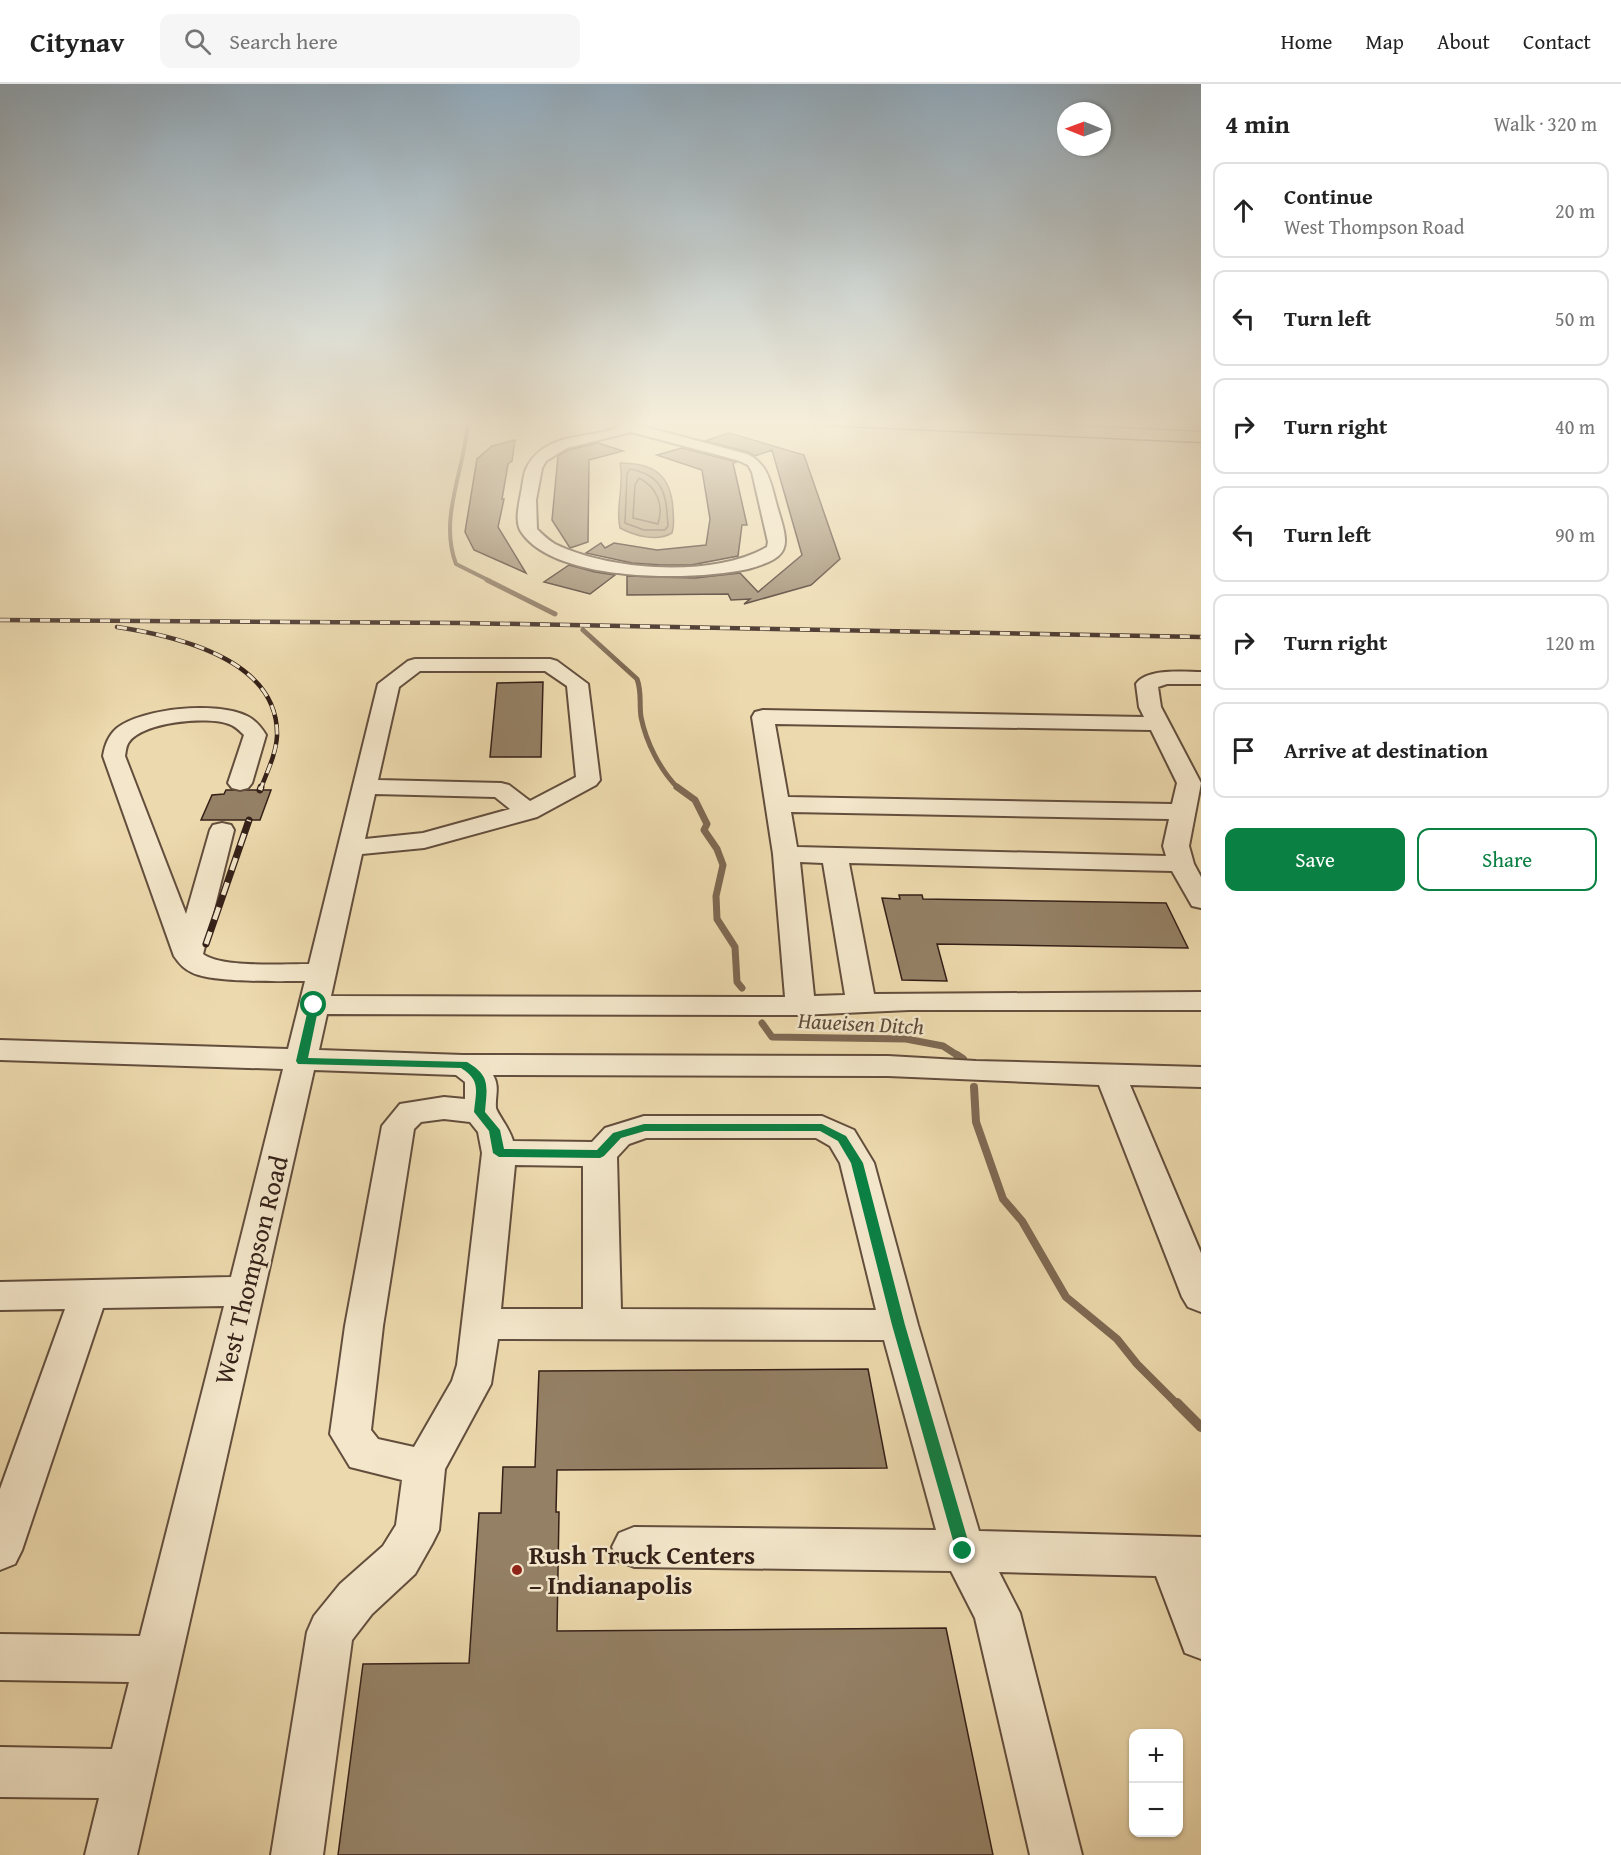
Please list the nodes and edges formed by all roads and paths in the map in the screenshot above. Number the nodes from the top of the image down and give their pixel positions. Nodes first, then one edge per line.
1 (529, 503) edge
2 (767, 503) edge
3 (1201, 678) edge
4 (1158, 724) junction
5 (240, 783) dead end
6 (365, 788) junction
7 (777, 804) junction
8 (528, 812) junction
9 (1182, 812) junction
10 (222, 830) dead end
11 (351, 848) junction
12 (786, 855) junction
13 (835, 856) junction
14 (1181, 864) junction
15 (1201, 900) edge
16 (188, 956) junction
17 (318, 989) junction
18 (1201, 1001) edge
19 (861, 1003) junction
20 (800, 1006) junction
21 (0, 1050) edge
22 (302, 1061) junction
23 (463, 1065) junction
24 (1110, 1074) junction
25 (1201, 1077) edge
26 (480, 1112) junction
27 (499, 1153) junction
28 (600, 1154) junction
29 (246, 1291) junction
30 (89, 1294) junction
31 (0, 1296) edge
32 (1201, 1297) edge
33 (481, 1324) junction
34 (602, 1325) junction
35 (899, 1325) junction
36 (424, 1467) junction
37 (634, 1547) dead end
38 (0, 1551) edge
39 (963, 1551) junction
40 (1186, 1557) edge
41 (1201, 1637) edge
42 (0, 1657) edge
43 (157, 1659) junction
44 (0, 1772) edge
45 (130, 1774) junction
46 (111, 1855) edge
47 (297, 1855) edge
48 (1056, 1855) edge

1 - 2 street
3 - 4 street
4 - 7 street
4 - 9 street
5 - 16 street
6 - 8 street
6 - 8 street, West Thompson Road
6 - 11 street, West Thompson Road
7 - 9 street
7 - 12 street
8 - 11 street
9 - 14 street
10 - 16 street
11 - 17 street, West Thompson Road
12 - 13 street
12 - 20 street
13 - 14 street
13 - 19 street
14 - 15 street
16 - 17 street
17 - 20 street
17 - 22 street, West Thompson Road
18 - 19 street
19 - 20 street
21 - 22 street
22 - 23 street
22 - 29 street, West Thompson Road
23 - 24 street
23 - 26 street
24 - 25 street
24 - 32 street
26 - 27 street
26 - 36 street
27 - 28 street
27 - 33 street
28 - 34 street
28 - 35 street
29 - 30 street
29 - 43 street, West Thompson Road
30 - 31 street
30 - 38 street
33 - 34 street
33 - 36 street
34 - 35 street
35 - 39 street
36 - 47 street
37 - 39 street
39 - 40 street
39 - 48 street
40 - 41 street
42 - 43 street
43 - 45 street, West Thompson Road
44 - 45 street
45 - 46 street, West Thompson Road

